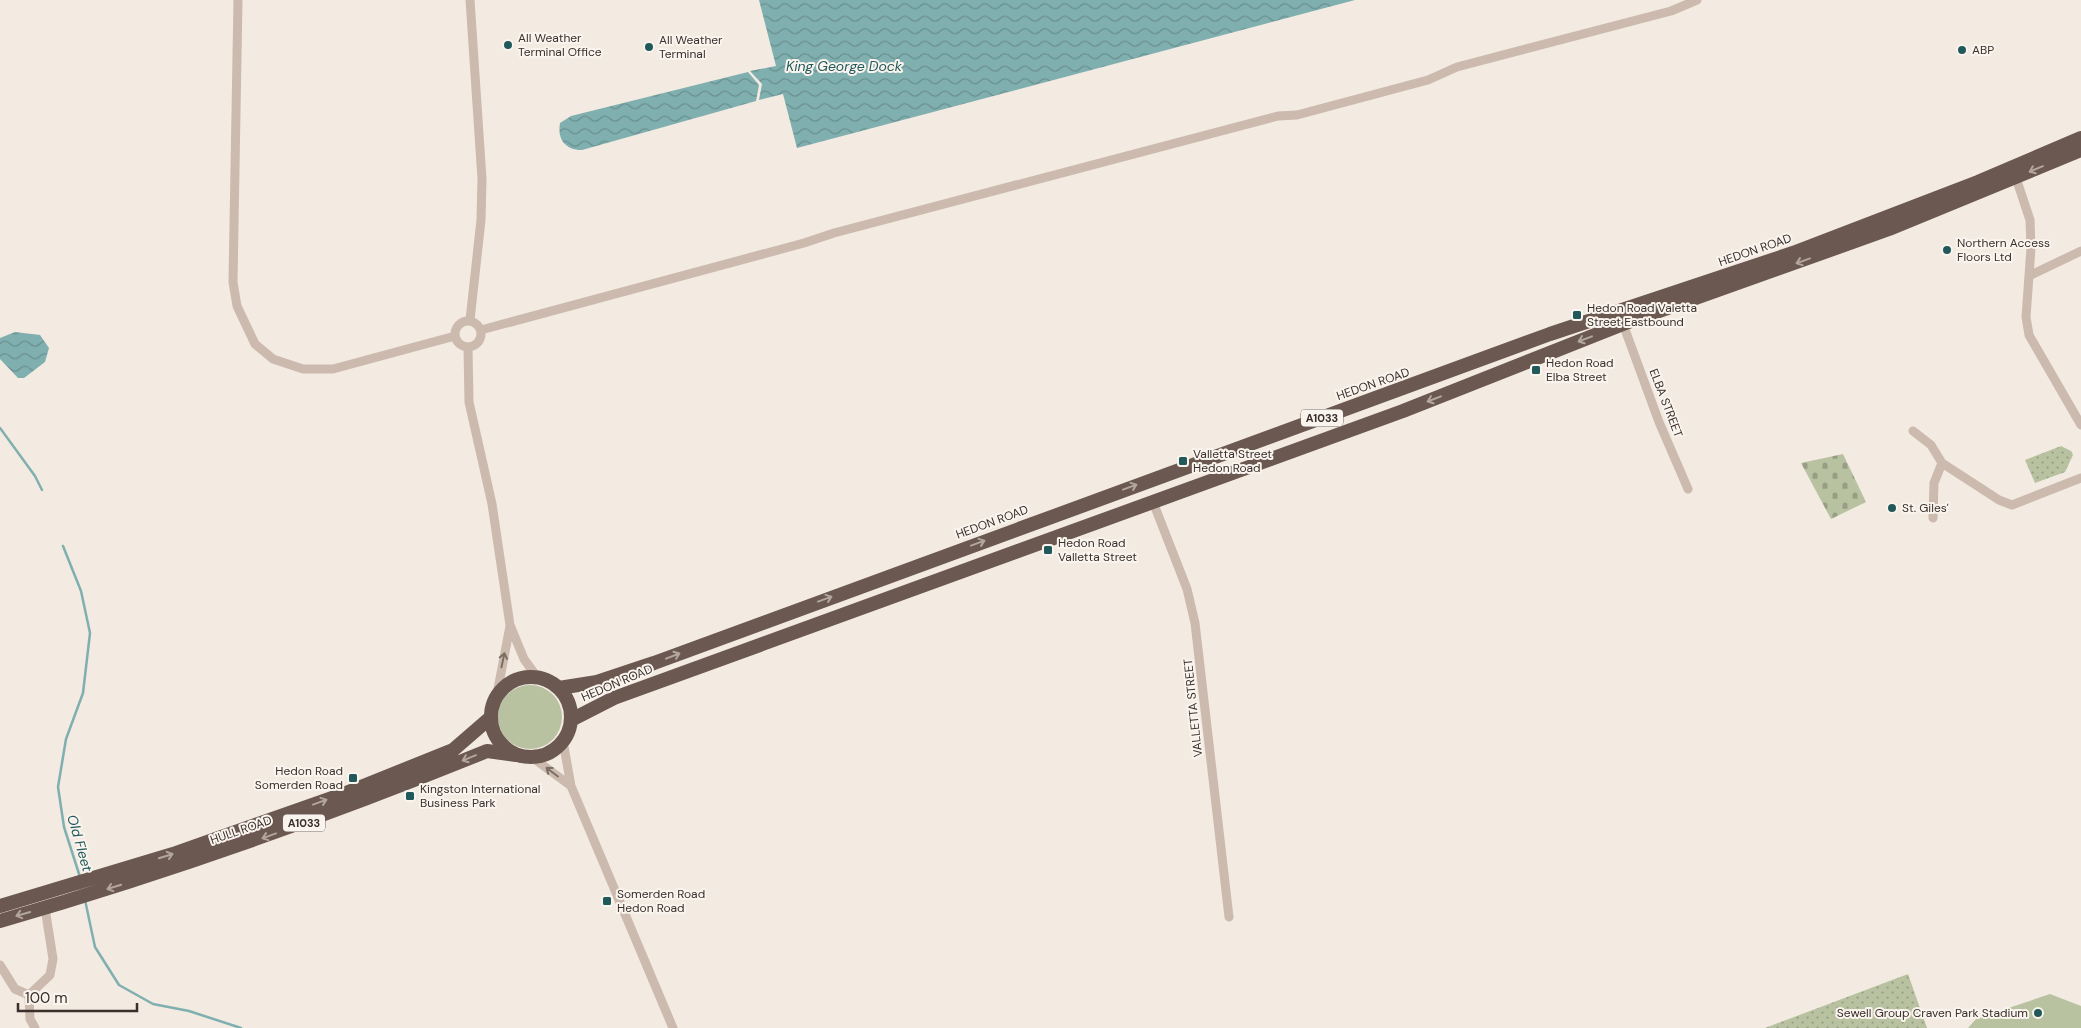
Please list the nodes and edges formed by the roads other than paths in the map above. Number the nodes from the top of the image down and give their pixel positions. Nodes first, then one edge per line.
1 (238, 0) edge
2 (470, 0) edge
3 (1697, 0) edge
4 (2081, 138) edge
5 (2081, 150) edge
6 (2016, 178) junction
7 (2081, 251) edge
8 (2028, 276) junction
9 (470, 320) junction
10 (1623, 324) junction
11 (481, 330) junction
12 (456, 336) junction
13 (468, 347) junction
14 (2081, 425) edge
15 (1913, 431) dead end
16 (1942, 462) junction
17 (2081, 478) edge
18 (1688, 489) dead end
19 (1153, 502) junction
20 (1933, 518) dead end
21 (510, 626) junction
22 (537, 677) junction
23 (559, 688) junction
24 (497, 694) junction
25 (490, 718) junction
26 (571, 720) junction
27 (564, 741) junction
28 (516, 755) junction
29 (533, 758) junction
30 (571, 786) junction
31 (83, 889) junction
32 (0, 906) edge
33 (45, 908) junction
34 (1228, 917) dead end
35 (0, 921) edge
36 (0, 965) edge
37 (29, 995) junction
38 (35, 1028) edge
39 (673, 1028) edge

1 - 12 street
2 - 9 street
3 - 11 street
23 -> 4 highway, HEDON ROAD / A1033
5 -> 6 highway, HEDON ROAD / A1033
6 - 8 street
6 -> 10 highway, HEDON ROAD / A1033
7 - 8 street
8 - 14 street
9 - 11 street
9 - 12 street
10 - 18 street, ELBA STREET
10 -> 19 highway, HEDON ROAD / A1033
11 - 13 street
12 - 13 street
13 - 21 street
15 - 16 street
16 - 17 street
16 - 20 street
19 - 26 highway, HEDON ROAD / A1033
19 - 34 street, VALLETTA STREET
21 - 22 street
24 -> 21 street
22 - 23 highway
22 - 24 highway
23 - 26 highway
24 - 25 highway
25 - 28 highway, A1033
31 -> 25 highway, HULL ROAD / A1033
26 - 27 highway
27 - 29 highway
27 - 30 street
28 - 29 highway, A1033
28 -> 31 highway, HULL ROAD / A1033
30 -> 29 street
30 - 39 street
31 - 32 highway, HULL ROAD / A1033
31 - 33 highway, HULL ROAD / A1033
33 -> 35 highway, HULL ROAD / A1033
33 - 37 street
36 - 37 street
37 - 38 street

